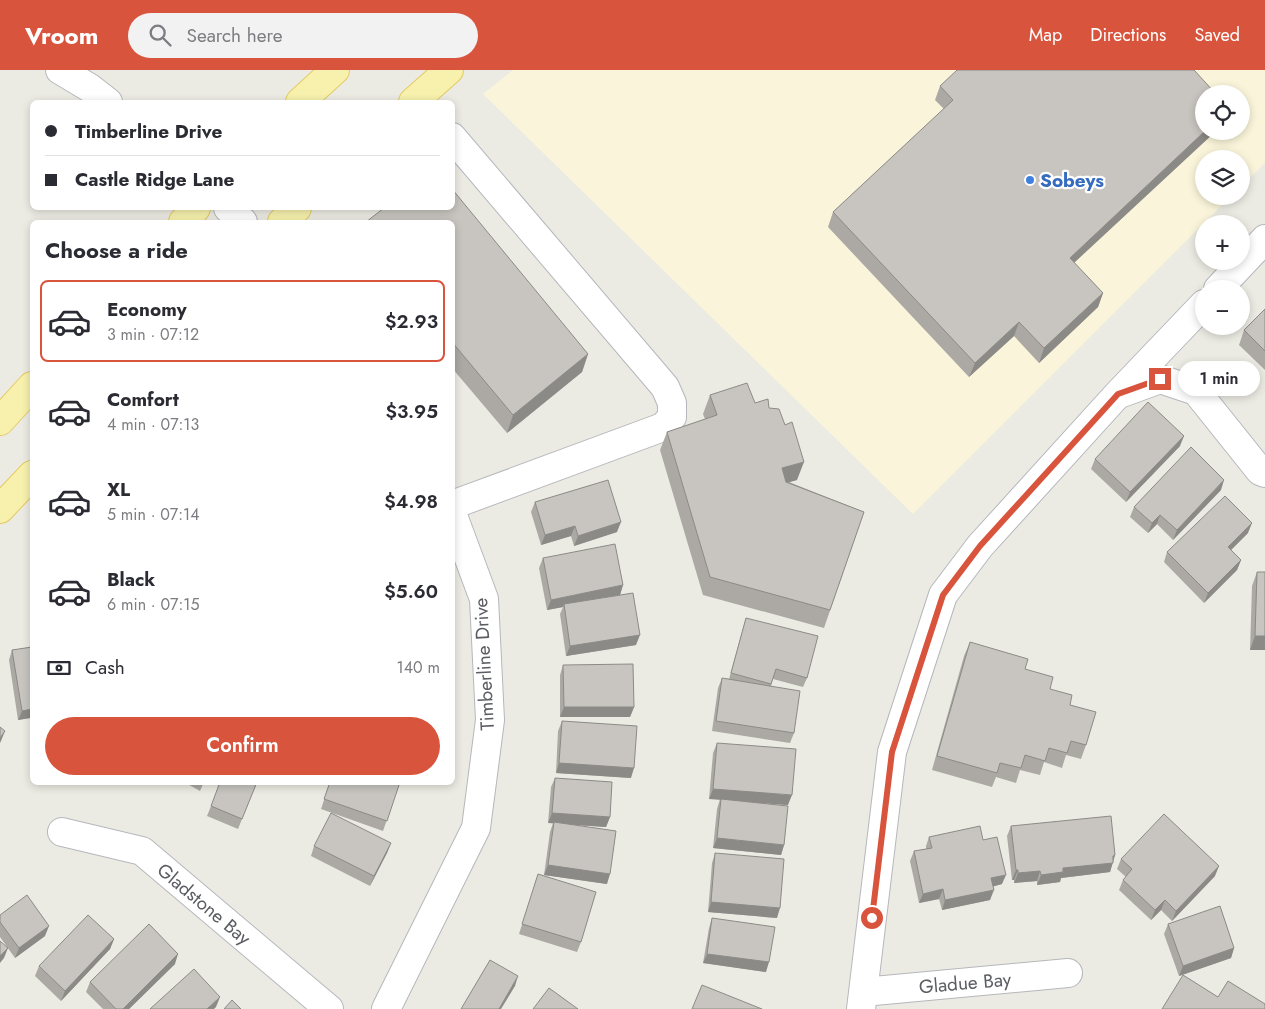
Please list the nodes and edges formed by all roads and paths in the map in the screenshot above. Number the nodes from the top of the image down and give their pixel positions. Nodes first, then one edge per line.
1 (60, 70) edge
2 (335, 70) edge
3 (449, 70) edge
4 (105, 100) edge
5 (302, 100) edge
6 (419, 100) edge
7 (455, 141) edge
8 (194, 210) edge
9 (230, 210) edge
10 (295, 210) edge
11 (185, 220) edge
12 (241, 220) edge
13 (284, 220) edge
14 (1265, 239) edge
15 (1226, 280) edge
16 (1195, 313) edge
17 (30, 388) edge
18 (1118, 394) junction
19 (0, 421) edge
20 (1265, 473) edge
21 (30, 477) edge
22 (455, 504) edge
23 (0, 509) edge
24 (455, 521) edge
25 (62, 832) dead end
26 (1068, 973) dead end
27 (862, 1001) edge
28 (329, 1009) edge
29 (386, 1009) edge

1 - 4 street
2 - 5 main road
3 - 6 main road
7 - 22 street
8 - 11 main road
9 - 12 street
10 - 13 main road
14 - 15 street
16 - 18 street
17 - 19 main road
18 - 20 street
18 - 27 street
21 - 23 main road
24 - 29 street, Timberline Drive
25 - 28 street, Gladstone Bay
26 - 27 street, Gladue Bay

